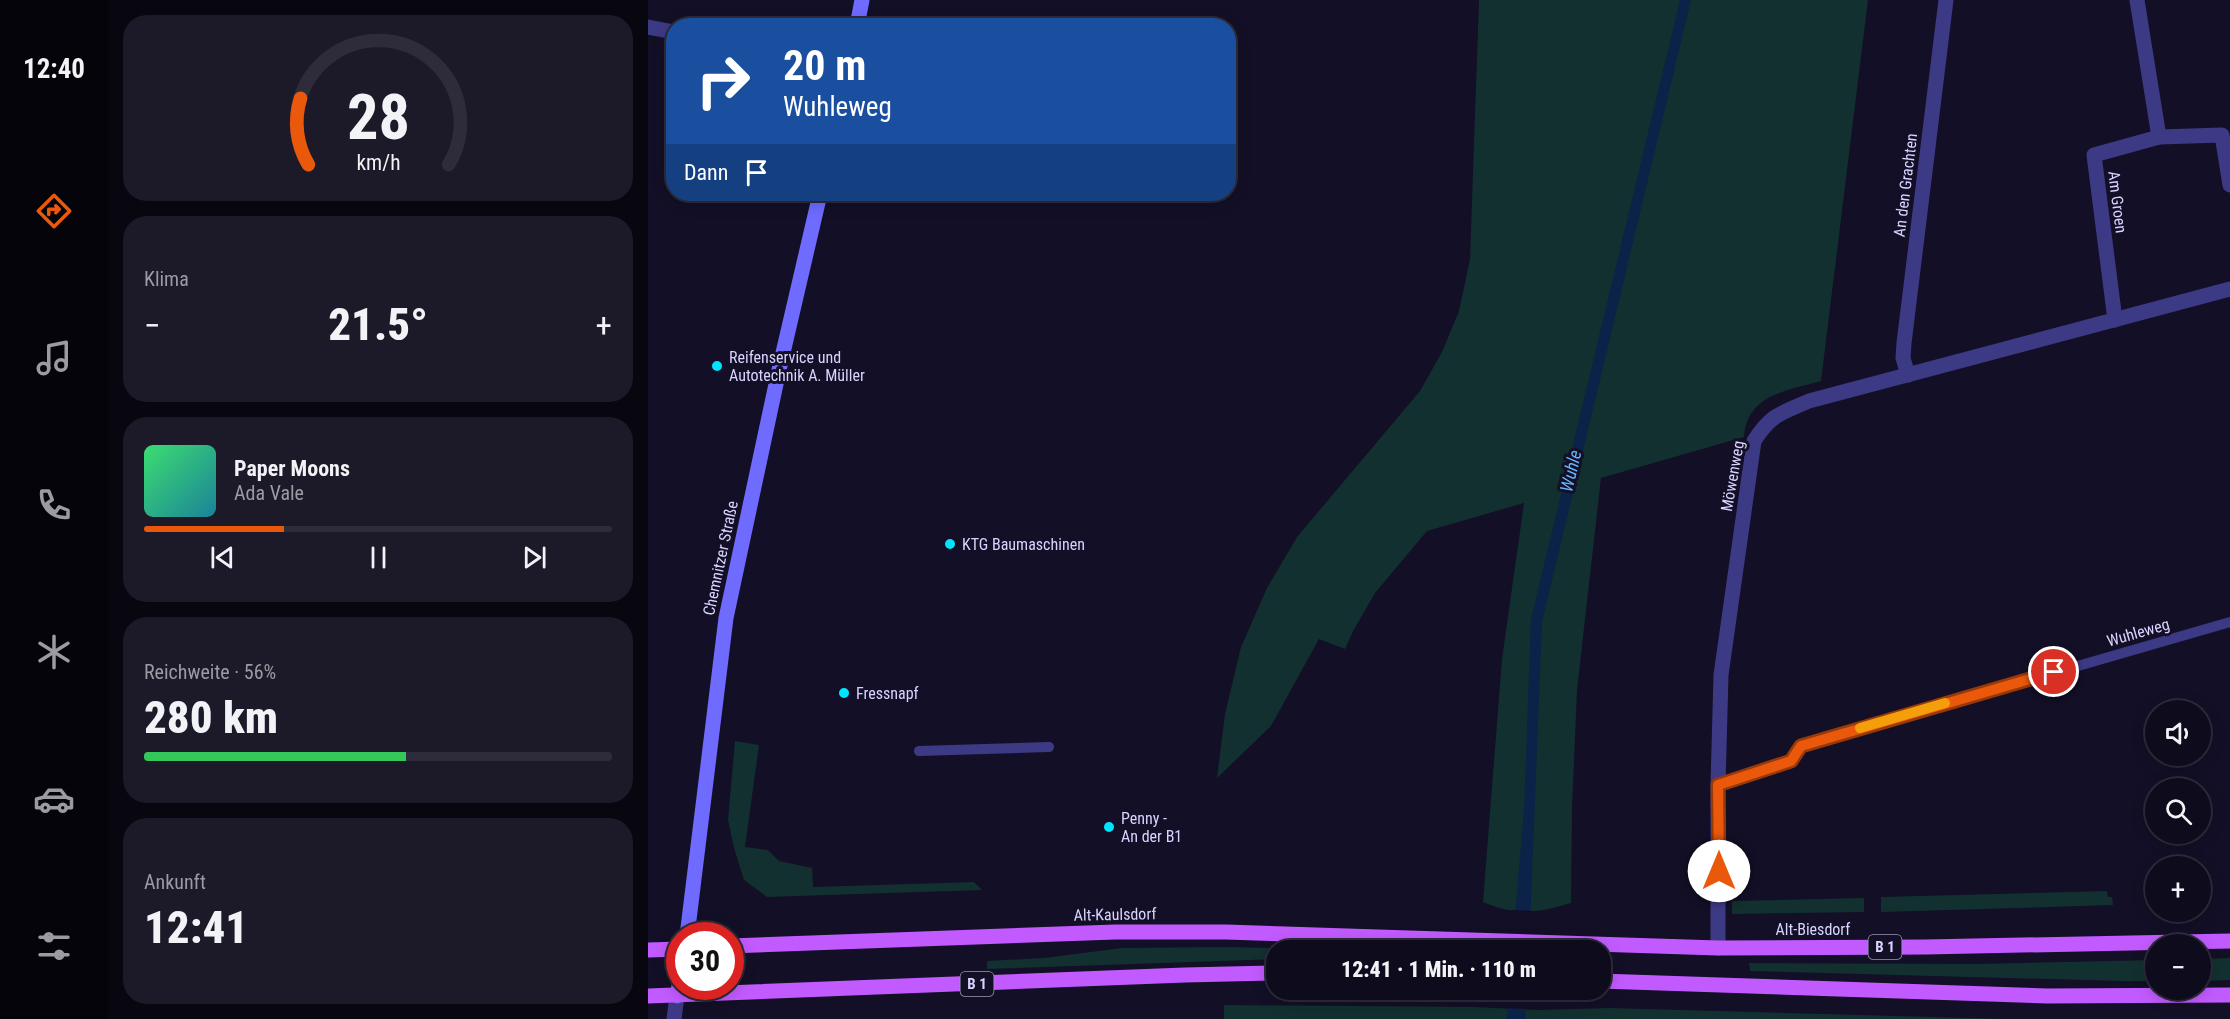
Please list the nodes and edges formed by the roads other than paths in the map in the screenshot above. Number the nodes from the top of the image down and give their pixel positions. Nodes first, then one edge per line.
1 (862, 0) edge
2 (1946, 0) edge
3 (2137, 0) edge
4 (859, 18) edge
5 (648, 27) edge
6 (666, 30) edge
7 (2159, 137) junction
8 (2230, 185) edge
9 (818, 201) edge
10 (2230, 289) edge
11 (2115, 320) junction
12 (1908, 375) junction
13 (2230, 622) edge
14 (1049, 747) dead end
15 (919, 752) dead end
16 (1718, 785) junction
17 (689, 922) edge
18 (1500, 940) edge
19 (2230, 941) edge
20 (1611, 944) edge
21 (744, 945) edge
22 (1718, 948) junction
23 (666, 949) edge
24 (648, 950) edge
25 (1266, 974) edge
26 (1611, 981) edge
27 (744, 987) edge
28 (666, 992) edge
29 (2230, 995) edge
30 (648, 996) edge
31 (677, 1000) edge
32 (674, 1019) edge

1 - 4 main road
2 - 12 street, An den Grachten
3 - 7 street
5 - 6 street
7 - 8 street, Am Groen
7 - 11 street, Am Groen
9 - 17 main road, Chemnitzer Straße
10 - 11 street, Möwenweg
11 - 12 street, Möwenweg
12 - 16 street, Möwenweg
13 - 16 lane, Wuhleweg
14 - 15 lane
16 - 22 street, Möwenweg
18 - 21 main road, Alt-Kaulsdorf / B 1
19 - 22 main road, Alt-Biesdorf / B 1
20 - 22 main road, Alt-Biesdorf / B 1
23 - 24 main road
25 - 27 main road, B 1
26 - 29 main road
28 - 30 main road, B 1
31 - 32 street

